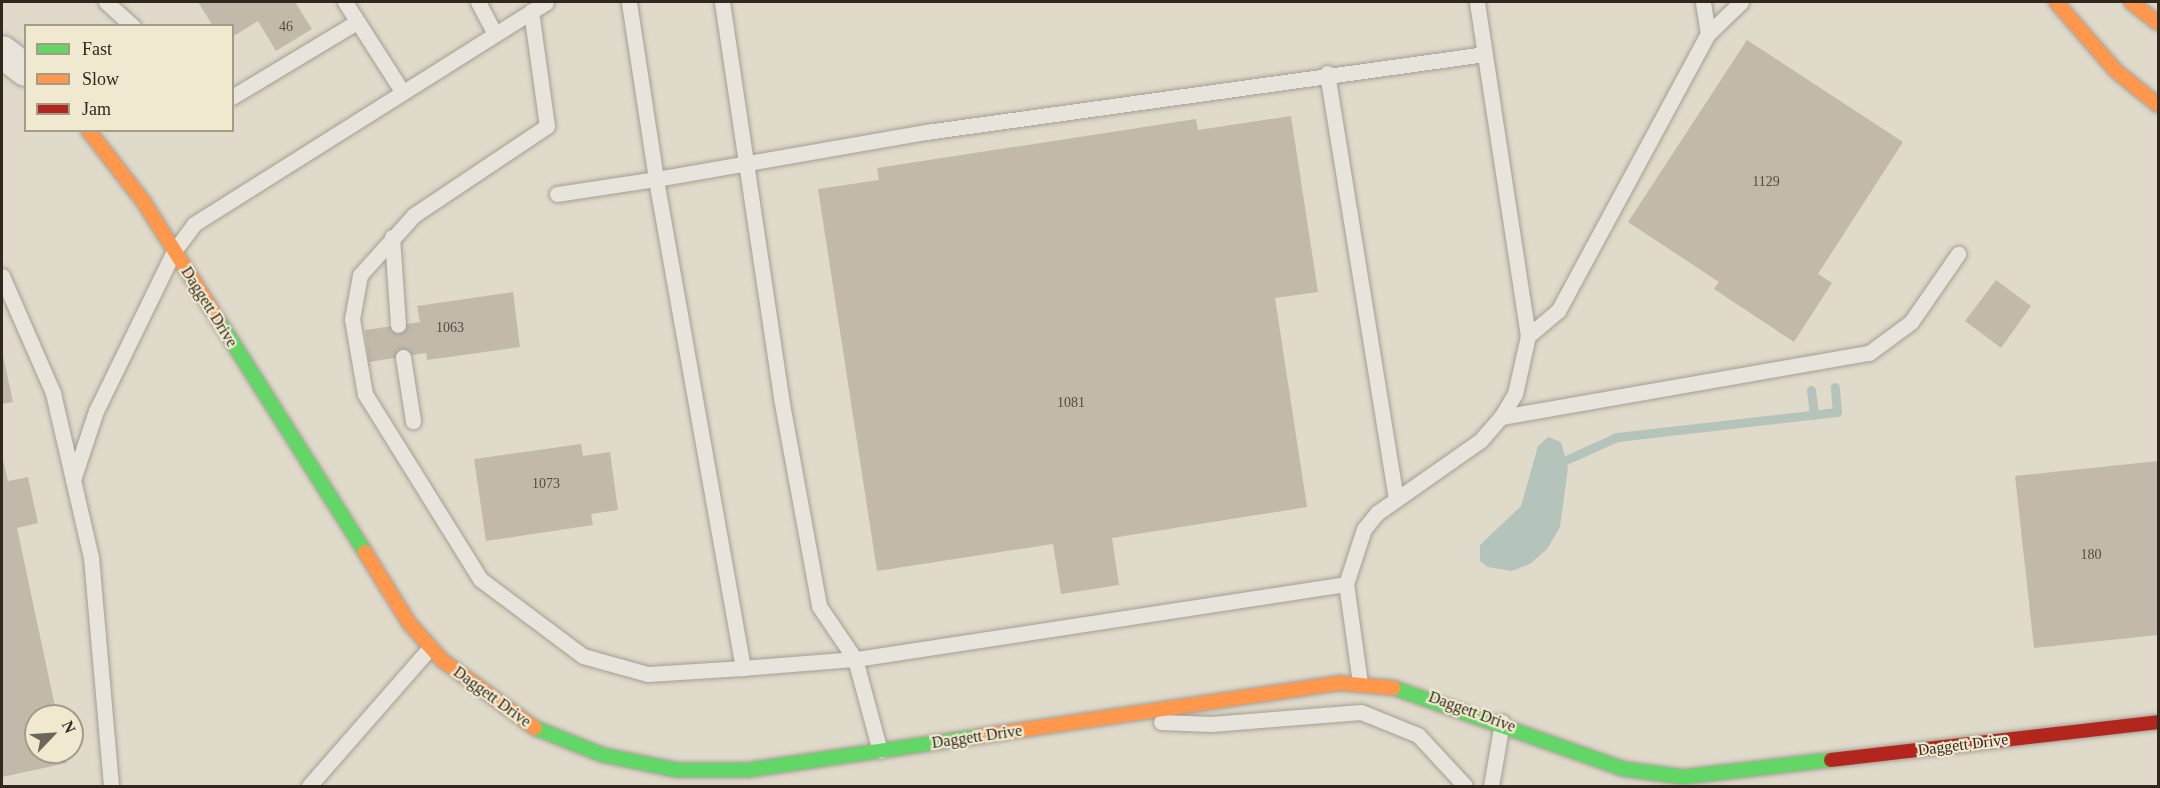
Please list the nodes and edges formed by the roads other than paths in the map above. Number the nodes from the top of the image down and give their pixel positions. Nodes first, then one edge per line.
1 (106, 2) edge
2 (345, 2) edge
3 (478, 2) edge
4 (546, 2) edge
5 (629, 2) edge
6 (722, 2) edge
7 (1477, 2) edge
8 (1703, 2) edge
9 (1741, 2) edge
10 (2056, 2) edge
11 (2131, 2) edge
12 (531, 11) junction
13 (357, 22) junction
14 (2158, 23) edge
15 (131, 24) edge
16 (495, 34) junction
17 (1708, 34) junction
18 (2, 52) edge
19 (1485, 54) junction
20 (24, 68) edge
21 (1327, 74) junction
22 (402, 92) junction
23 (234, 96) edge
24 (2158, 105) edge
25 (90, 132) edge
26 (747, 165) junction
27 (656, 178) junction
28 (556, 194) dead end
29 (392, 237) junction
30 (174, 251) junction
31 (1958, 254) dead end
32 (2, 276) edge
33 (398, 326) dead end
34 (1528, 336) junction
35 (403, 357) dead end
36 (1501, 417) junction
37 (413, 421) dead end
38 (73, 480) junction
39 (1396, 499) junction
40 (1346, 584) junction
41 (430, 648) junction
42 (855, 659) junction
43 (742, 668) junction
44 (1360, 682) junction
45 (1502, 722) junction
46 (2158, 722) edge
47 (1044, 727) junction
48 (880, 751) junction
49 (1779, 766) junction
50 (111, 786) edge
51 (309, 786) edge
52 (1465, 786) edge
53 (1491, 786) edge
54 (1781, 786) edge

1 - 15 lane
2 - 13 lane
3 - 16 lane
4 - 12 lane
5 - 27 lane
6 - 26 lane
7 - 19 lane
8 - 17 lane
9 - 17 lane
10 - 24 main road
11 - 14 main road
12 - 16 lane
12 - 29 lane
13 - 22 lane
13 - 23 lane
16 - 22 lane
17 - 34 lane
18 - 20 street
19 - 21 lane
19 - 34 lane
21 - 26 lane
21 - 39 lane
22 - 30 lane
25 - 30 main road, Daggett Drive
26 - 27 lane
26 - 42 lane
27 - 28 lane
27 - 43 lane
29 - 33 lane
29 - 43 lane
30 - 38 lane
30 - 41 main road, Daggett Drive
31 - 36 lane
32 - 38 lane
34 - 36 lane
35 - 37 lane
36 - 39 lane
38 - 50 lane
39 - 40 lane
40 - 42 lane
40 - 44 lane
41 - 48 main road, Daggett Drive
41 - 51 lane
42 - 43 lane
42 - 48 lane
44 - 45 main road, Daggett Drive
44 - 47 main road, Daggett Drive
45 - 49 main road, Daggett Drive
45 - 53 lane
46 - 49 main road, Daggett Drive
47 - 48 main road, Daggett Drive
47 - 52 lane
49 - 54 lane

